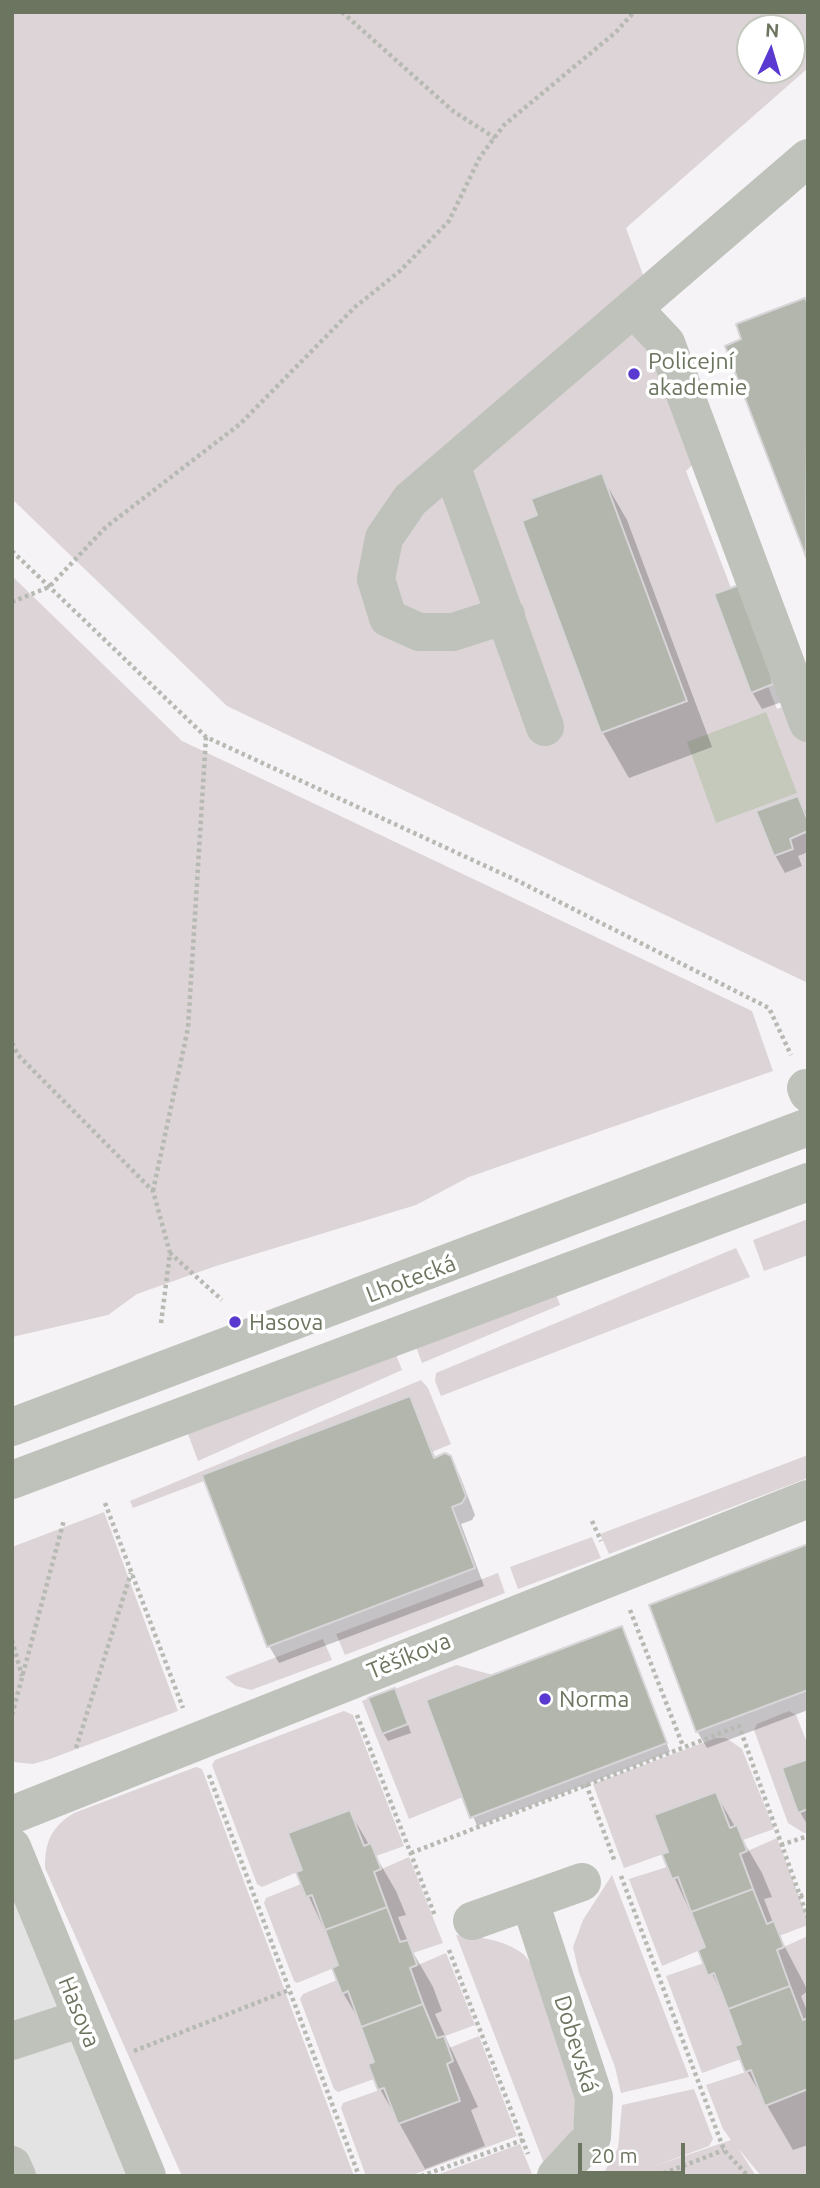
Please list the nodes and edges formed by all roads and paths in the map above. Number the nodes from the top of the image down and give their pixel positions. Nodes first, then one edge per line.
1 (342, 12) edge
2 (634, 12) edge
3 (495, 138) junction
4 (808, 158) edge
5 (633, 308) junction
6 (451, 465) junction
7 (12, 551) edge
8 (49, 587) junction
9 (12, 601) edge
10 (506, 615) junction
11 (808, 723) edge
12 (545, 727) dead end
13 (206, 737) junction
14 (12, 1043) edge
15 (807, 1090) edge
16 (808, 1127) edge
17 (808, 1182) edge
18 (153, 1191) junction
19 (170, 1253) junction
20 (222, 1300) dead end
21 (161, 1323) dead end
22 (12, 1427) edge
23 (12, 1480) edge
24 (808, 1499) edge
25 (105, 1503) dead end
26 (64, 1520) dead end
27 (592, 1521) dead end
28 (131, 1572) junction
29 (615, 1574) junction
30 (12, 1640) edge
31 (22, 1677) junction
32 (12, 1715) edge
33 (197, 1742) junction
34 (683, 1746) junction
35 (75, 1753) dead end
36 (586, 1784) junction
37 (12, 1815) edge
38 (808, 1836) edge
39 (781, 1845) junction
40 (12, 1847) edge
41 (411, 1853) dead end
42 (582, 1882) dead end
43 (808, 1893) edge
44 (800, 1896) junction
45 (530, 1902) junction
46 (808, 1918) edge
47 (472, 1921) dead end
48 (289, 1990) junction
49 (82, 2018) junction
50 (12, 2041) edge
51 (101, 2064) junction
52 (523, 2140) dead end
53 (724, 2150) junction
54 (12, 2165) edge
55 (16, 2176) edge
56 (147, 2176) edge
57 (359, 2176) edge
58 (421, 2176) edge
59 (556, 2176) edge
60 (657, 2176) edge
61 (748, 2176) edge

1 - 3 path
2 - 3 path
3 - 8 path
4 - 5 street
5 - 6 street
5 - 11 street
6 - 10 street
6 - 10 street
7 - 8 path
8 - 9 path
8 - 13 path
10 - 12 street
13 - 15 path
13 - 18 path
14 - 18 path
16 - 22 street, Lhotecká
17 - 23 street, Lhotecká
18 - 19 path
19 - 20 path
19 - 21 path
24 - 29 street, Těšíkova
25 - 28 path
26 - 31 path
27 - 29 path
28 - 33 path
28 - 35 path
29 - 33 street, Těšíkova
29 - 34 path
30 - 31 path
31 - 32 path
33 - 37 street, Těšíkova
33 - 48 path
34 - 36 path
34 - 39 path
36 - 41 path
36 - 53 path
38 - 39 path
39 - 44 path
40 - 49 street, Hasova
42 - 45 street
43 - 44 path
44 - 46 path
45 - 47 street
45 - 59 street, Dobevská
48 - 51 path
48 - 57 path
49 - 50 street
49 - 51 street, Hasova
51 - 56 street, Hasova
52 - 58 path
53 - 60 path
53 - 61 path
54 - 55 street

